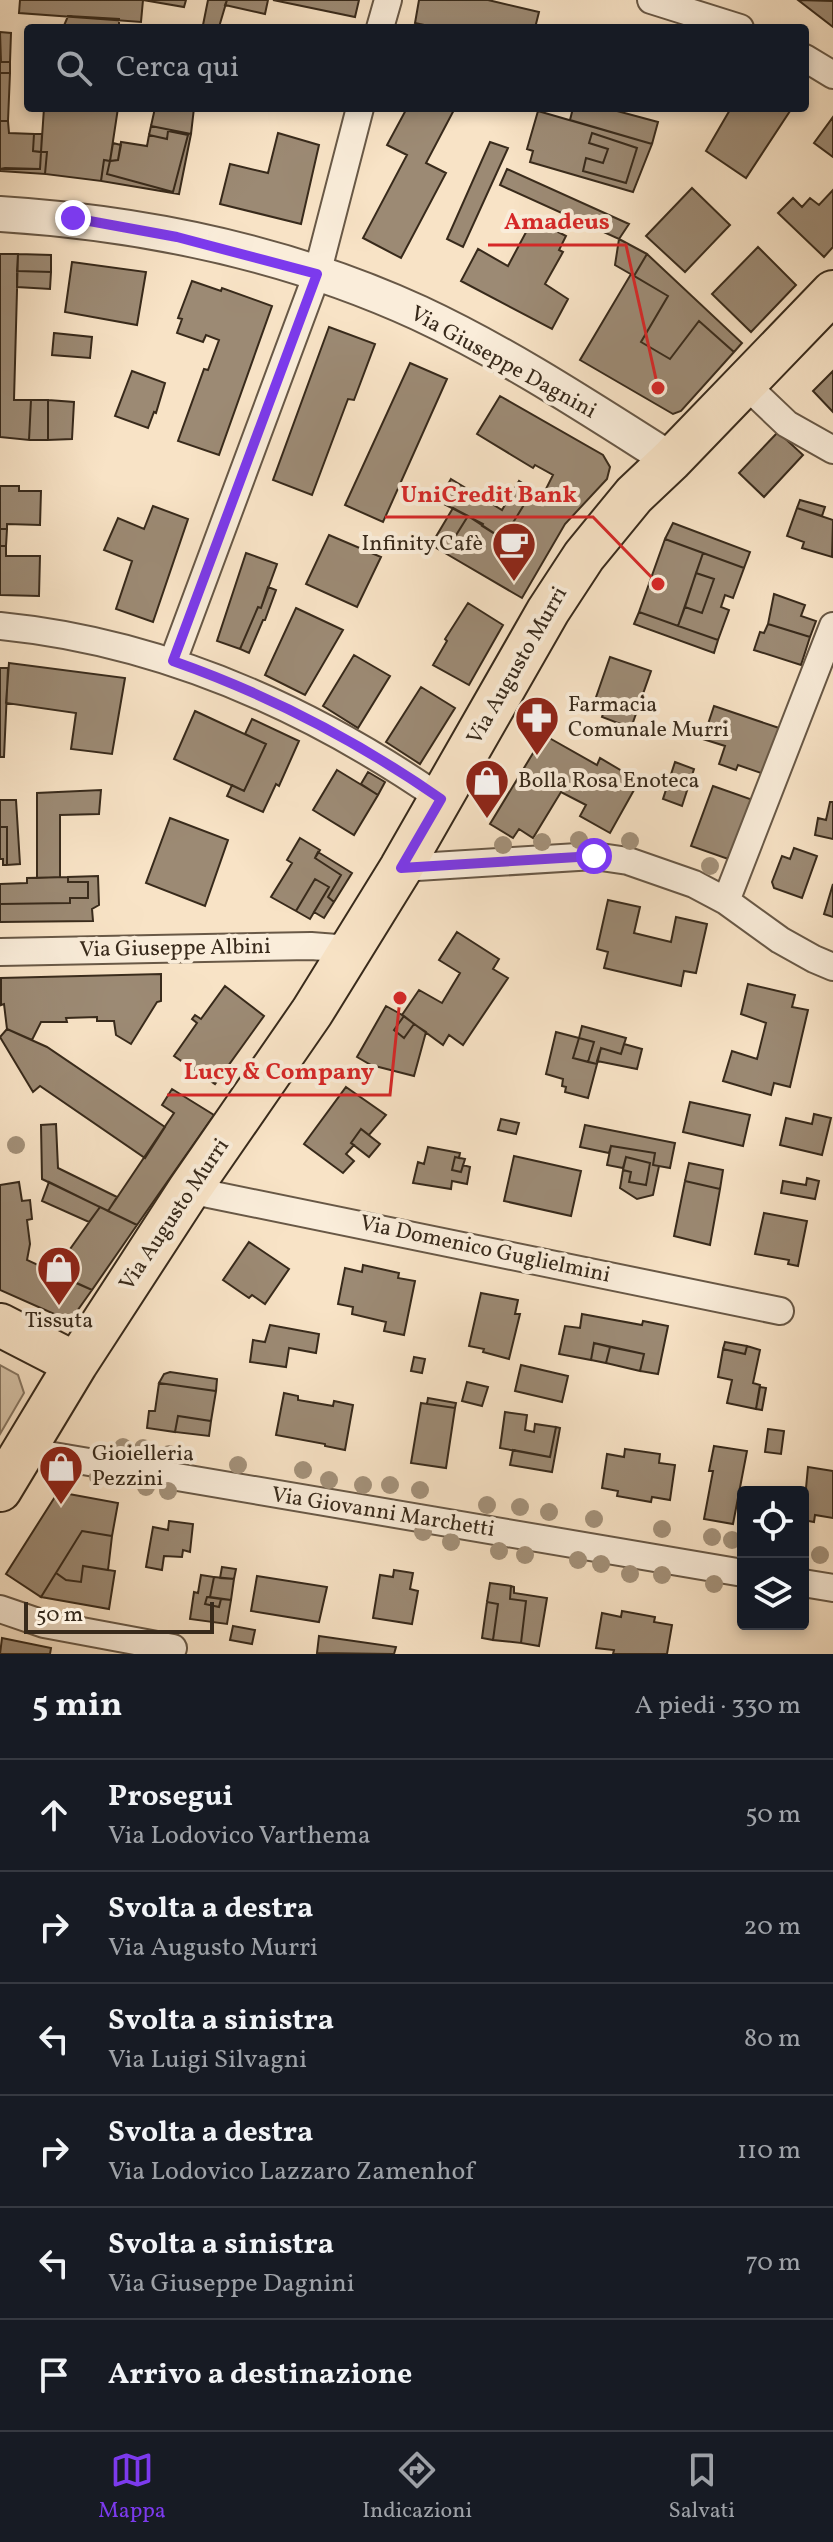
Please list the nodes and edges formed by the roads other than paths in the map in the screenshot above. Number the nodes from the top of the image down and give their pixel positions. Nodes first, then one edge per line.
1 (388, 0) edge
2 (651, 0) edge
3 (381, 24) edge
4 (727, 24) edge
5 (809, 60) edge
6 (833, 75) edge
7 (359, 112) edge
8 (0, 214) edge
9 (317, 274) junction
10 (833, 292) edge
11 (745, 384) junction
12 (833, 450) edge
13 (671, 460) junction
14 (0, 626) edge
15 (833, 626) edge
16 (173, 661) junction
17 (441, 799) junction
18 (401, 868) junction
19 (726, 901) junction
20 (350, 949) junction
21 (0, 952) edge
22 (833, 967) edge
23 (189, 1190) junction
24 (780, 1311) dead end
25 (0, 1325) edge
26 (76, 1364) junction
27 (24, 1451) junction
28 (0, 1490) edge
29 (737, 1572) edge
30 (809, 1584) edge
31 (833, 1588) edge
32 (0, 1609) edge
33 (173, 1648) dead end

1 - 3 street
2 - 4 street
5 - 6 street
7 - 9 street
8 - 9 street, Via Giuseppe Dagnini
9 - 13 street, Via Giuseppe Dagnini
9 - 16 street
10 - 11 main road, Via Augusto Murri
11 - 12 street
11 - 13 main road, Via Augusto Murri
13 - 17 main road, Via Augusto Murri
14 - 16 street
15 - 19 street
16 - 17 street
17 - 18 main road, Via Augusto Murri
18 - 19 street
18 - 20 main road, Via Augusto Murri
19 - 22 street
20 - 21 street, Via Giuseppe Albini
20 - 23 main road, Via Augusto Murri
23 - 24 street, Via Domenico Guglielmini
23 - 26 main road, Via Augusto Murri
25 - 26 main road
26 - 27 main road, Via Augusto Murri
27 - 28 main road, Via Augusto Murri
27 - 29 street, Via Giovanni Marchetti
30 - 31 street
32 - 33 street

